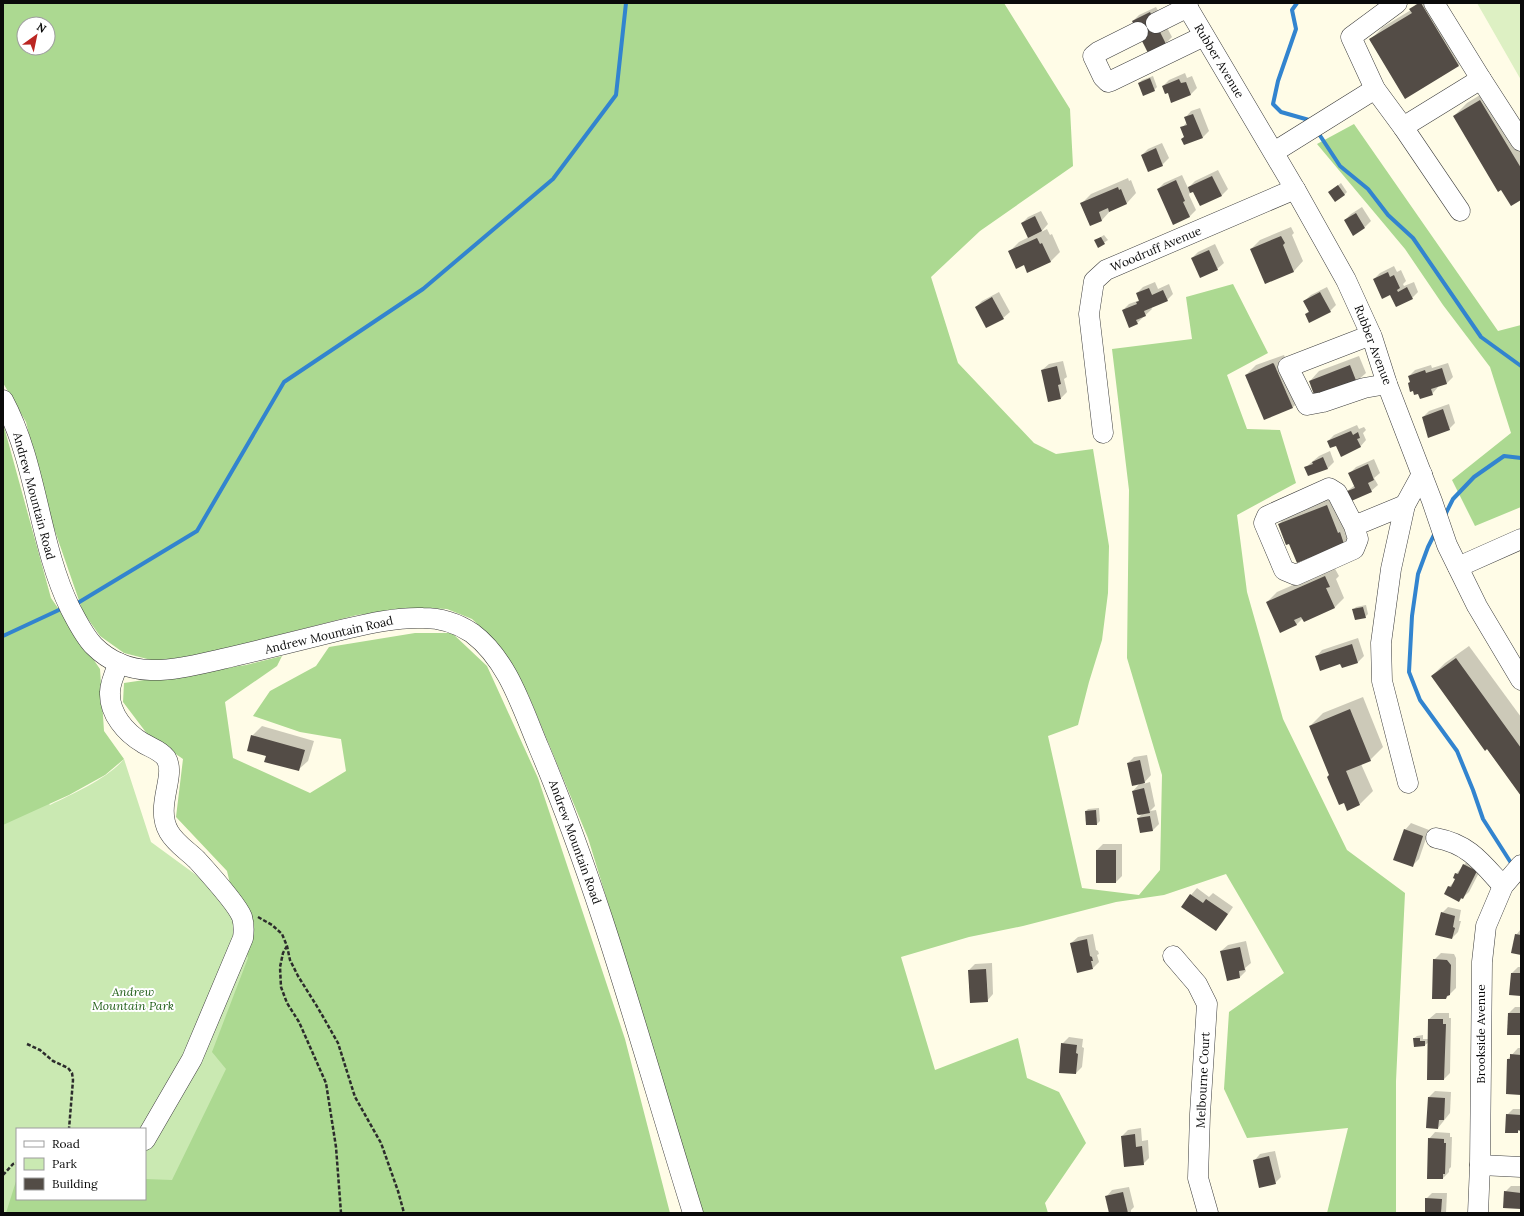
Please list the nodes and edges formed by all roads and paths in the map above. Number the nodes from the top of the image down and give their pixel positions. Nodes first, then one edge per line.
1 (1397, 3) edge
2 (1434, 3) edge
3 (1186, 5) edge
4 (1156, 23) dead end
5 (1132, 35) dead end
6 (1204, 36) junction
7 (1481, 79) junction
8 (1375, 89) junction
9 (1403, 127) junction
10 (1521, 141) edge
11 (1274, 152) junction
12 (1295, 189) junction
13 (1460, 211) dead end
14 (1371, 335) junction
15 (1387, 384) junction
16 (3, 400) edge
17 (1103, 433) dead end
18 (1422, 474) junction
19 (1405, 505) junction
20 (1354, 526) junction
21 (1521, 539) edge
22 (1458, 567) junction
23 (119, 663) junction
24 (1521, 680) edge
25 (1408, 783) dead end
26 (1436, 838) dead end
27 (1512, 876) edge
28 (242, 917) junction
29 (287, 946) junction
30 (1173, 956) dead end
31 (27, 1044) dead end
32 (69, 1128) edge
33 (146, 1138) edge
34 (16, 1163) edge
35 (1480, 1165) junction
36 (1521, 1167) edge
37 (3, 1175) edge
38 (341, 1213) edge
39 (404, 1213) edge
40 (693, 1213) edge
41 (1208, 1213) edge
42 (1478, 1213) edge

1 - 8 street
2 - 7 street
3 - 4 street
3 - 6 street, Rubber Avenue
5 - 6 street
6 - 11 street, Rubber Avenue
7 - 9 street
7 - 10 street
8 - 9 street
8 - 11 street
9 - 13 street
11 - 12 street, Rubber Avenue
12 - 14 street, Rubber Avenue
12 - 17 street, Woodruff Avenue
14 - 15 street, Rubber Avenue
14 - 15 street
15 - 18 street, Rubber Avenue
16 - 23 street, Andrew Mountain Road
18 - 19 street
18 - 22 street, Rubber Avenue
19 - 20 street
19 - 25 street
20 - 20 street
21 - 22 street
22 - 24 street, Rubber Avenue
23 - 28 street
23 - 40 street, Andrew Mountain Road
26 - 27 street
27 - 35 street, Brookside Avenue
28 - 29 path
28 - 33 street
29 - 38 path
29 - 39 path
30 - 41 street, Melbourne Court
31 - 32 path
34 - 37 path
35 - 36 street
35 - 42 street, Brookside Avenue

